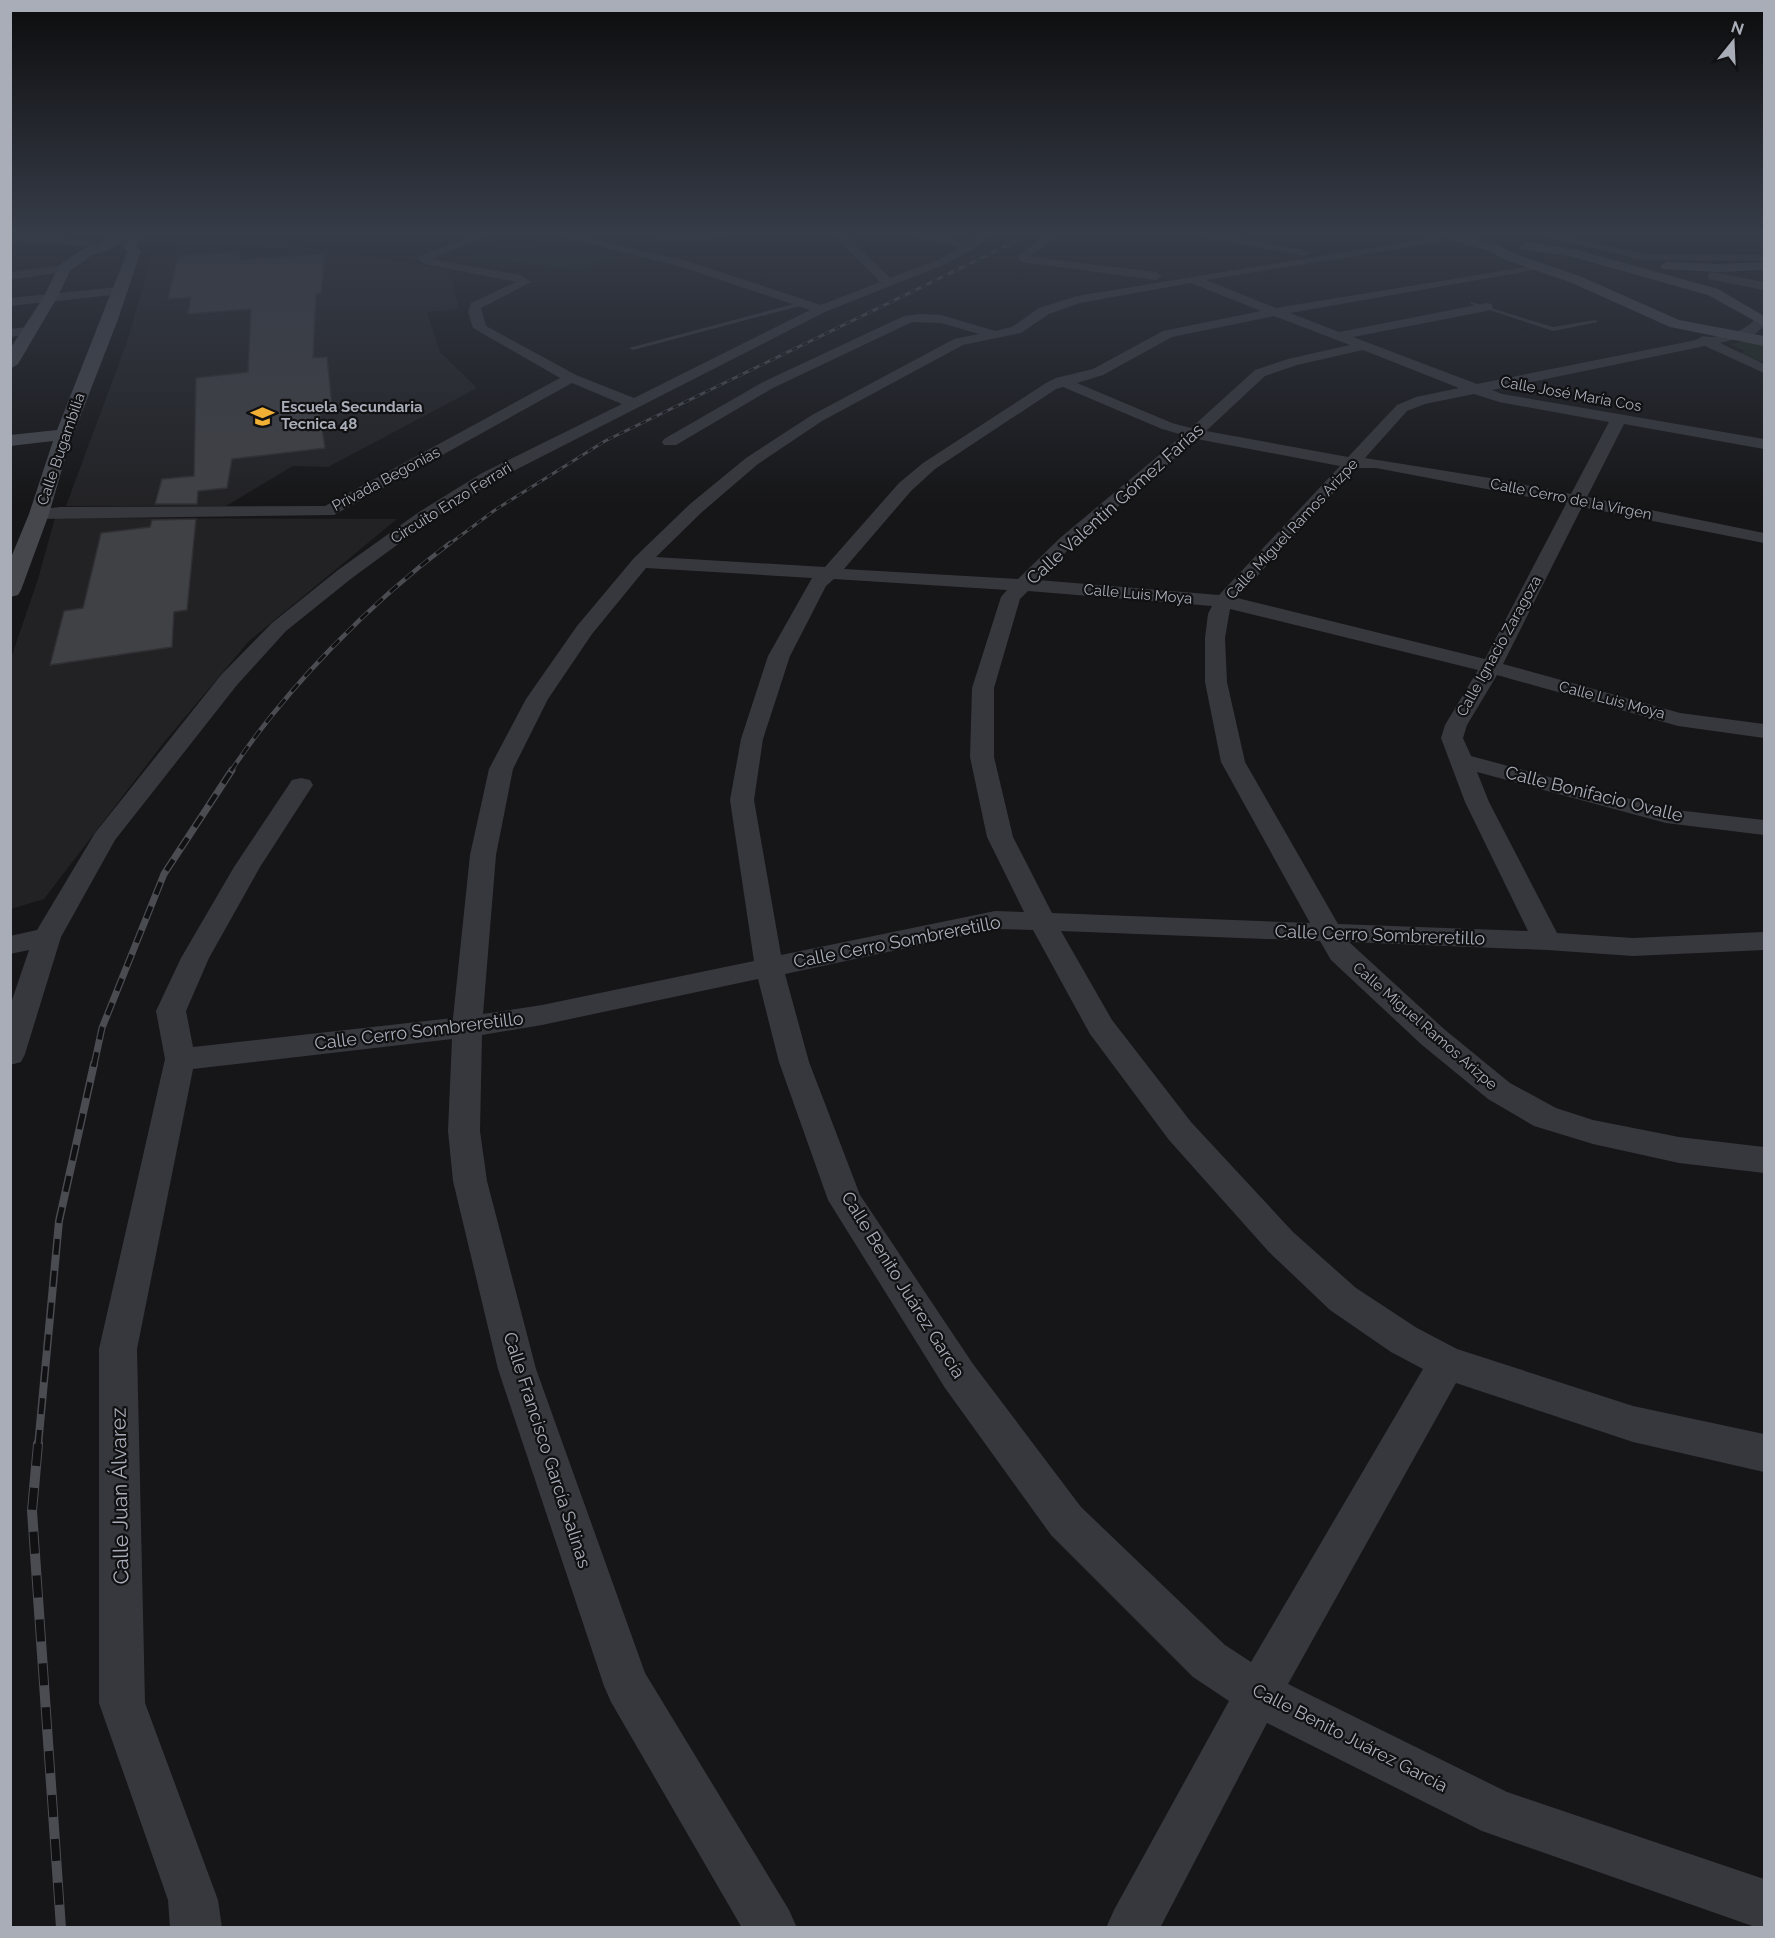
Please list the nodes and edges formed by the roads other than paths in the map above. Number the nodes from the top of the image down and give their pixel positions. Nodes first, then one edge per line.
1 (32, 324) edge
2 (108, 324) edge
3 (479, 324) edge
4 (734, 324) edge
5 (779, 324) edge
6 (897, 324) edge
7 (960, 324) edge
8 (1024, 324) edge
9 (1214, 324) edge
10 (1310, 324) edge
11 (1397, 324) edge
12 (1539, 324) edge
13 (1580, 324) edge
14 (1675, 324) edge
15 (1677, 324) edge
16 (1764, 326) edge
17 (28, 331) junction
18 (10, 333) edge
19 (992, 335) junction
20 (1338, 336) junction
21 (1735, 336) junction
22 (1707, 341) junction
23 (1364, 346) junction
24 (633, 348) dead end
25 (11, 363) edge
26 (1764, 369) edge
27 (571, 378) junction
28 (1073, 378) junction
29 (1472, 390) junction
30 (634, 403) junction
31 (1618, 420) junction
32 (1199, 428) junction
33 (10, 441) edge
34 (62, 441) junction
35 (670, 442) dead end
36 (1764, 444) edge
37 (10, 454) edge
38 (1363, 460) junction
39 (1578, 501) junction
40 (39, 514) junction
41 (1764, 538) edge
42 (641, 562) junction
43 (830, 573) junction
44 (1023, 585) junction
45 (10, 590) edge
46 (1224, 601) junction
47 (1491, 667) junction
48 (1764, 731) edge
49 (1460, 760) junction
50 (301, 785) dead end
51 (1764, 827) edge
52 (1043, 923) junction
53 (1331, 932) junction
54 (47, 938) junction
55 (1547, 941) junction
56 (1764, 941) edge
57 (10, 945) edge
58 (770, 967) junction
59 (467, 1027) junction
60 (10, 1054) edge
61 (180, 1059) junction
62 (1764, 1160) edge
63 (1447, 1363) junction
64 (1764, 1453) edge
65 (1258, 1693) junction
66 (1764, 1904) edge
67 (196, 1928) edge
68 (771, 1928) edge
69 (1132, 1928) edge

1 - 17 street
2 - 34 street, Calle Bugambilia
3 - 27 street
4 - 24 lane
5 - 30 street, Circuito Enzo Ferrari
6 - 35 street
7 - 19 street
8 - 19 street, Calle Francisco García Salinas
9 - 28 street, Calle Benito Juárez García
10 - 20 street, Calle José María Cos
11 - 20 street
12 - 13 lane
14 - 22 street
15 - 21 street
16 - 21 street, Calle Miguel Ramos Arizpe
17 - 18 street
17 - 25 street
19 - 42 street, Calle Francisco García Salinas
20 - 23 street, Calle José María Cos
21 - 22 street, Calle Miguel Ramos Arizpe
22 - 26 street
22 - 29 street, Calle Miguel Ramos Arizpe
23 - 29 street, Calle José María Cos
23 - 32 street, Calle Valentín Gómez Farías
27 - 30 street
27 - 40 street, Privada Begonias
28 - 32 street
28 - 32 street
28 - 43 street, Calle Benito Juárez García
29 - 31 street, Calle José María Cos
29 - 38 street, Calle Miguel Ramos Arizpe
30 - 54 street, Circuito Enzo Ferrari
31 - 36 street, Calle José María Cos
31 - 39 street, Calle Ignacio Zaragoza
32 - 38 street, Calle Cerro de la Virgen
32 - 44 street, Calle Valentín Gómez Farías
33 - 34 street
34 - 37 street
34 - 40 street, Calle Bugambilia
38 - 39 street, Calle Cerro de la Virgen
38 - 46 street, Calle Miguel Ramos Arizpe
39 - 41 street, Calle Cerro de la Virgen
39 - 47 street, Calle Ignacio Zaragoza
40 - 45 street, Calle Bugambilia
42 - 43 street, Calle Luis Moya
42 - 59 street, Calle Francisco García Salinas
43 - 44 street, Calle Luis Moya
43 - 58 street, Calle Benito Juárez García
44 - 46 street, Calle Luis Moya
44 - 52 street, Calle Valentín Gómez Farías
46 - 47 street, Calle Luis Moya
46 - 53 street, Calle Miguel Ramos Arizpe
47 - 48 street, Calle Luis Moya
47 - 49 street, Calle Ignacio Zaragoza
49 - 51 street, Calle Bonifacio Ovalle
49 - 55 street, Calle Ignacio Zaragoza
50 - 61 street
52 - 53 street, Calle Cerro Sombreretillo
52 - 58 street, Calle Cerro Sombreretillo
52 - 63 street, Calle Valentín Gómez Farías
53 - 55 street, Calle Cerro Sombreretillo
53 - 62 street, Calle Miguel Ramos Arizpe
54 - 57 street
54 - 60 street
55 - 56 street, Calle Cerro Sombreretillo
58 - 59 street, Calle Cerro Sombreretillo
58 - 65 street, Calle Benito Juárez García
59 - 61 street, Calle Cerro Sombreretillo
59 - 68 street, Calle Francisco García Salinas
61 - 67 street, Calle Juan Álvarez
63 - 64 street, Calle Valentín Gómez Farías
63 - 65 street
65 - 66 street, Calle Benito Juárez García
65 - 69 street

